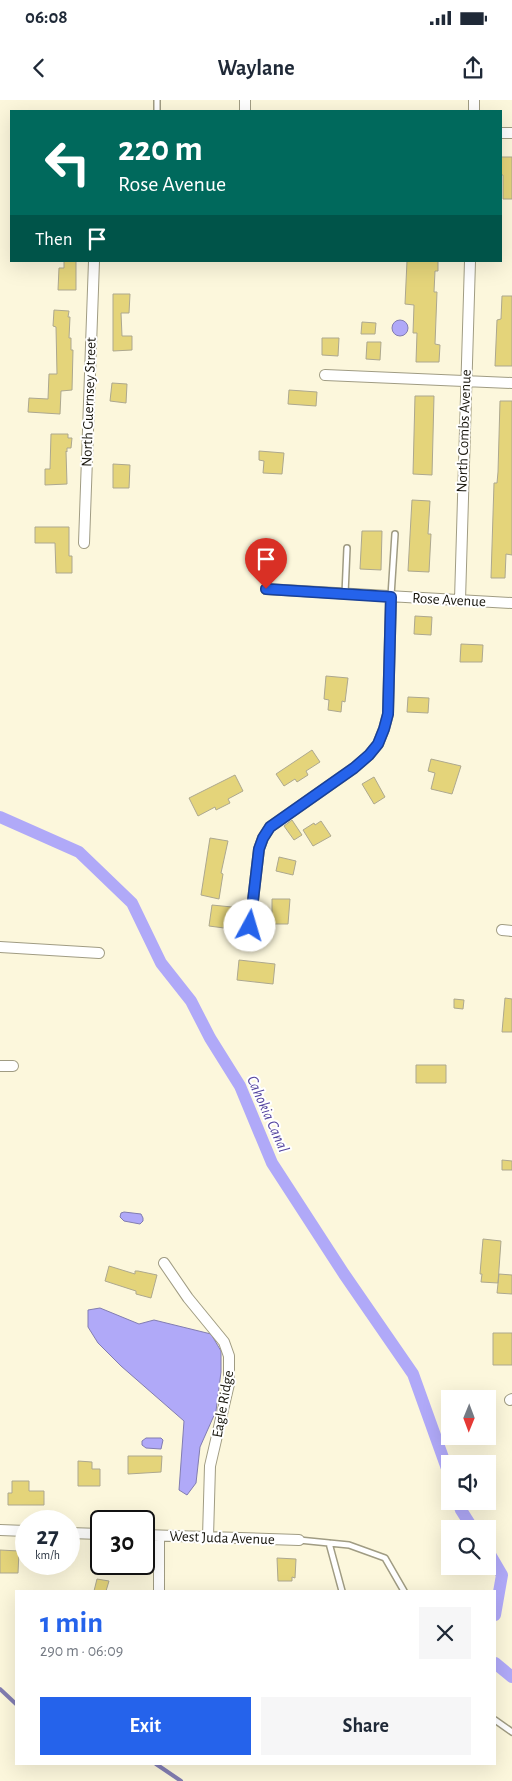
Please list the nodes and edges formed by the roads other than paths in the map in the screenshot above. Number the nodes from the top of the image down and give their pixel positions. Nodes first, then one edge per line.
1 (94, 262) edge
2 (470, 262) edge
3 (325, 375) dead end
4 (466, 381) junction
5 (512, 384) edge
6 (395, 534) dead end
7 (84, 543) dead end
8 (347, 548) dead end
9 (266, 589) dead end
10 (345, 594) junction
11 (391, 597) junction
12 (460, 600) junction
13 (512, 603) edge
14 (250, 926) dead end
15 (0, 947) edge
16 (99, 953) dead end
17 (0, 1066) edge
18 (13, 1066) dead end
19 (164, 1263) dead end
20 (0, 1530) edge
21 (15, 1531) edge
22 (155, 1536) edge
23 (159, 1536) junction
24 (208, 1537) junction
25 (299, 1540) joint
26 (329, 1543) junction
27 (159, 1590) edge
28 (342, 1590) edge
29 (403, 1590) edge
30 (496, 1721) edge
31 (512, 1732) edge

1 - 7 street, North Guernsey Street
2 - 4 street, North Combs Avenue
3 - 4 street
4 - 5 street
4 - 12 street, North Combs Avenue
6 - 11 lane
8 - 10 lane
9 - 10 street, Rose Avenue
10 - 11 street, Rose Avenue
11 - 12 street, Rose Avenue
11 - 14 street
12 - 13 street, Rose Avenue
15 - 16 street
17 - 18 street
19 - 24 street, Eagle Ridge
20 - 21 street
22 - 23 street, West Juda Avenue
23 - 24 street, West Juda Avenue
23 - 27 street
24 - 25 street, West Juda Avenue
25 - 26 lane
26 - 28 lane
26 - 29 lane
30 - 31 lane

